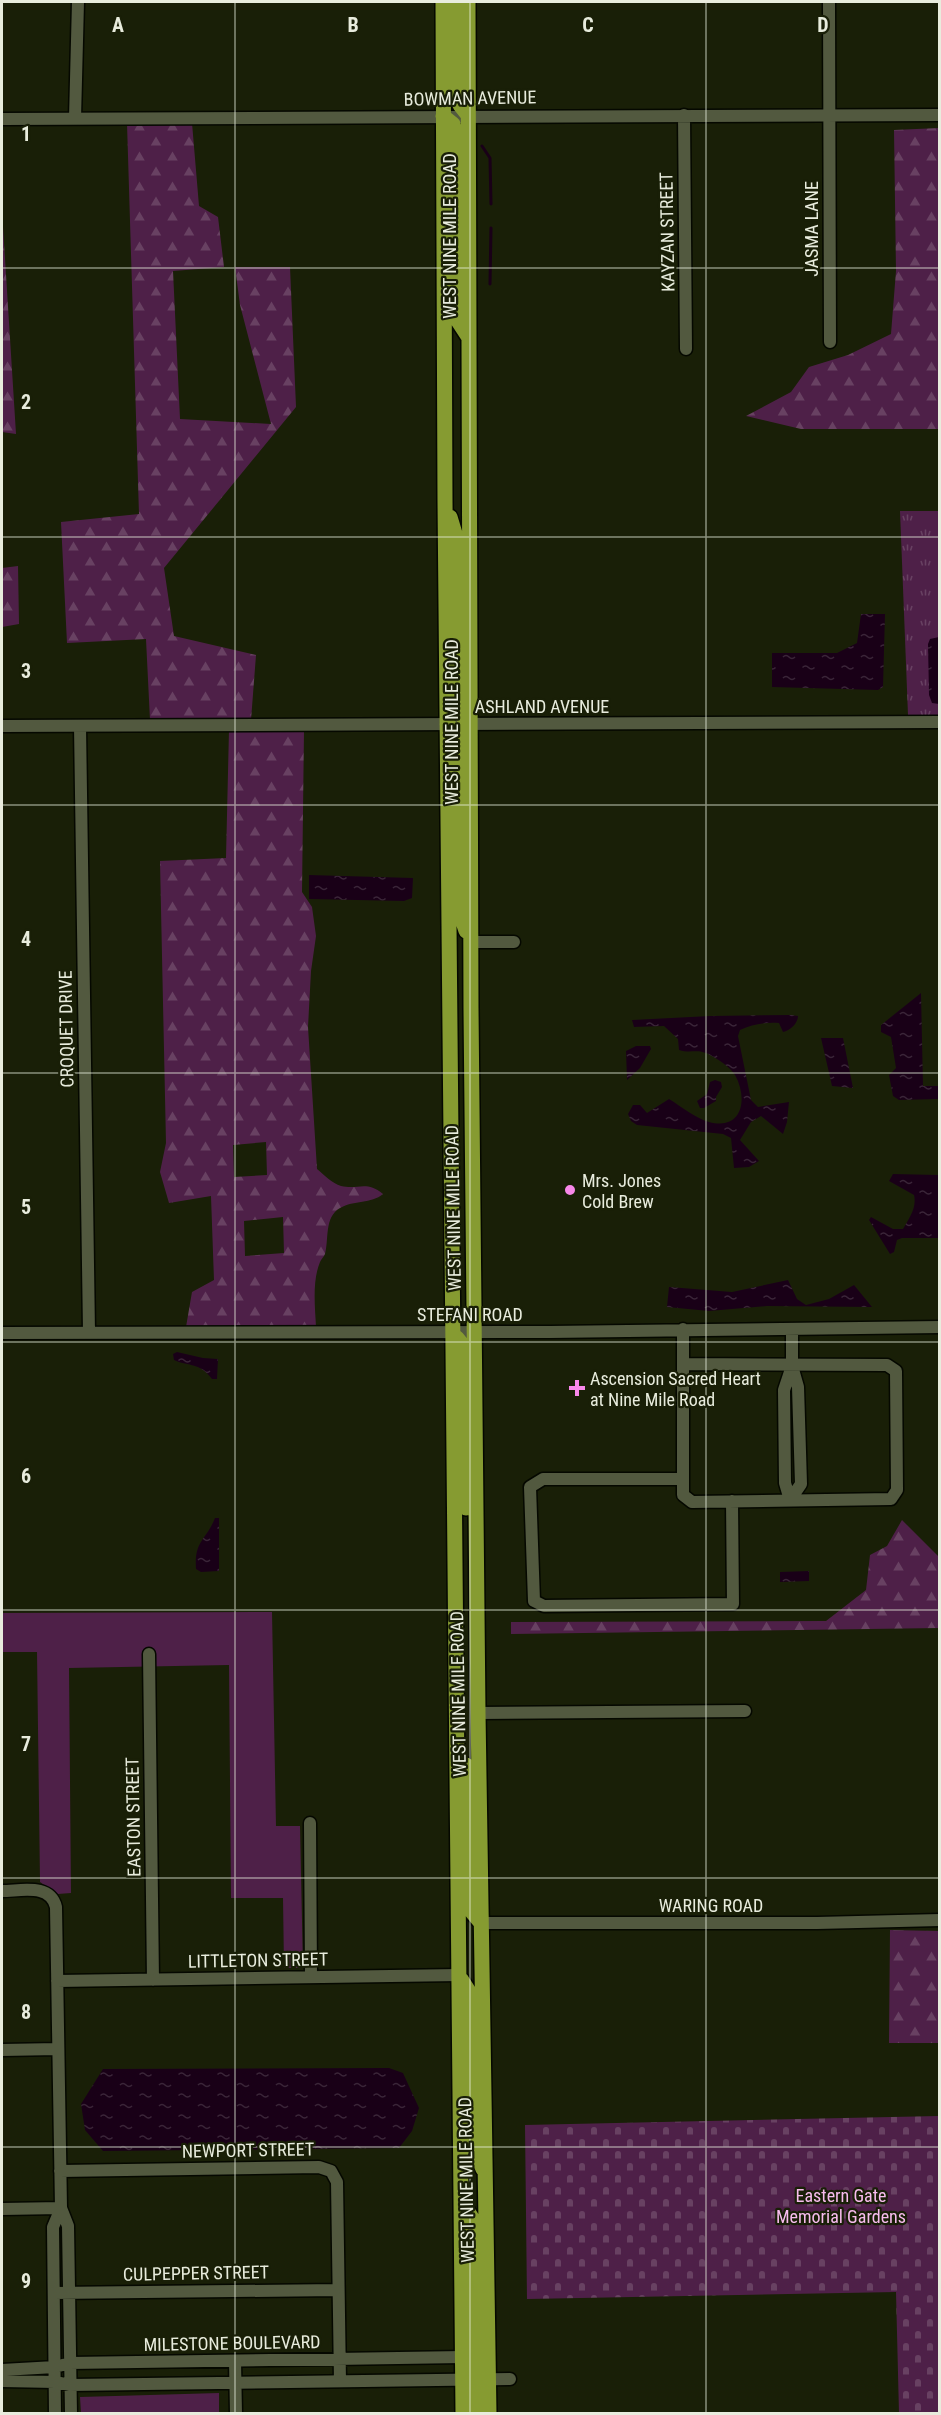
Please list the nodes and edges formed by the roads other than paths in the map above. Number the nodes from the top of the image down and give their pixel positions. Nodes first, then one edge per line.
1 (78, 2) edge
2 (443, 2) edge
3 (454, 2) edge
4 (468, 2) edge
5 (829, 2) edge
6 (468, 115) junction
7 (684, 115) junction
8 (829, 115) junction
9 (939, 115) edge
10 (443, 116) junction
11 (2, 118) edge
12 (75, 118) junction
13 (469, 338) junction
14 (830, 342) dead end
15 (686, 349) dead end
16 (445, 500) junction
17 (939, 722) edge
18 (447, 724) junction
19 (470, 724) junction
20 (2, 726) edge
21 (80, 726) junction
22 (470, 942) junction
23 (514, 942) dead end
24 (450, 1115) junction
25 (939, 1328) edge
26 (682, 1329) junction
27 (792, 1329) junction
28 (474, 1331) junction
29 (89, 1332) junction
30 (452, 1332) junction
31 (2, 1333) edge
32 (683, 1364) junction
33 (792, 1366) junction
34 (683, 1479) junction
35 (790, 1500) junction
36 (732, 1501) junction
37 (476, 1544) junction
38 (149, 1654) dead end
39 (745, 1711) dead end
40 (478, 1713) junction
41 (456, 1733) junction
42 (310, 1823) dead end
43 (2, 1891) edge
44 (939, 1920) edge
45 (482, 1923) junction
46 (459, 1975) junction
47 (311, 1977) junction
48 (153, 1980) junction
49 (57, 1981) junction
50 (58, 2049) junction
51 (2, 2050) edge
52 (60, 2171) junction
53 (486, 2174) junction
54 (461, 2201) junction
55 (61, 2208) junction
56 (2, 2209) edge
57 (338, 2290) junction
58 (69, 2292) junction
59 (54, 2293) junction
60 (463, 2357) junction
61 (339, 2360) junction
62 (236, 2361) junction
63 (70, 2363) junction
64 (55, 2367) junction
65 (2, 2370) edge
66 (510, 2379) dead end
67 (476, 2380) junction
68 (2, 2381) edge
69 (340, 2381) junction
70 (55, 2382) junction
71 (236, 2383) junction
72 (70, 2385) junction
73 (55, 2414) edge
74 (71, 2414) edge
75 (236, 2414) edge
76 (463, 2414) edge
77 (478, 2414) edge
78 (489, 2414) edge

1 - 12 street
2 - 10 main road, WEST NINE MILE ROAD
3 - 6 main road
4 - 6 main road, WEST NINE MILE ROAD
5 - 8 street, JASMA LANE
6 - 7 street, BOWMAN AVENUE
6 - 10 street, BOWMAN AVENUE
6 - 13 main road, WEST NINE MILE ROAD
7 - 8 street, BOWMAN AVENUE
7 - 15 street, KAYZAN STREET
8 - 9 street, BOWMAN AVENUE
8 - 14 street, JASMA LANE
10 - 12 street, BOWMAN AVENUE
10 - 13 main road
10 - 16 main road, WEST NINE MILE ROAD
11 - 12 street, BOWMAN AVENUE
13 - 19 main road, WEST NINE MILE ROAD
16 - 18 main road, WEST NINE MILE ROAD
16 - 19 main road
17 - 19 street, ASHLAND AVENUE
18 - 19 street, ASHLAND AVENUE
18 - 21 street, ASHLAND AVENUE
18 - 22 main road
18 - 24 main road, WEST NINE MILE ROAD
19 - 22 main road, WEST NINE MILE ROAD
20 - 21 street, ASHLAND AVENUE
21 - 29 street, CROQUET DRIVE
22 - 23 street
22 - 28 main road, WEST NINE MILE ROAD
24 - 28 main road
24 - 30 main road, WEST NINE MILE ROAD
25 - 27 street, STEFANI ROAD
26 - 27 street, STEFANI ROAD
26 - 28 street, STEFANI ROAD
26 - 32 street
27 - 33 street
28 - 30 street, STEFANI ROAD
28 - 37 main road, WEST NINE MILE ROAD
29 - 30 street, STEFANI ROAD
29 - 31 street, STEFANI ROAD
30 - 37 main road
30 - 41 main road, WEST NINE MILE ROAD
32 - 33 street
32 - 34 street
33 - 35 street
33 - 35 street
34 - 36 street
34 - 36 street
35 - 36 street
37 - 40 main road, WEST NINE MILE ROAD
38 - 48 street, EASTON STREET
39 - 40 street
40 - 45 main road, WEST NINE MILE ROAD
41 - 45 main road
41 - 46 main road, WEST NINE MILE ROAD
42 - 47 street
43 - 49 street
44 - 45 street, WARING ROAD
45 - 53 main road, WEST NINE MILE ROAD
46 - 47 street, LITTLETON STREET
46 - 53 main road
46 - 54 main road, WEST NINE MILE ROAD
47 - 48 street, LITTLETON STREET
48 - 49 street, LITTLETON STREET
49 - 50 street
50 - 51 street
50 - 52 street
52 - 55 street
52 - 57 street, NEWPORT STREET
53 - 67 main road, WEST NINE MILE ROAD
54 - 60 main road, WEST NINE MILE ROAD
54 - 67 main road
55 - 56 street
55 - 58 street
55 - 59 street
57 - 58 street, CULPEPPER STREET
57 - 61 street, NEWPORT STREET
58 - 59 street, CULPEPPER STREET
58 - 63 street
59 - 64 street
60 - 61 street, MILESTONE BOULEVARD
60 - 67 main road
61 - 62 street, MILESTONE BOULEVARD
61 - 69 street, NEWPORT STREET
62 - 63 street, MILESTONE BOULEVARD
62 - 71 street
63 - 64 street, MILESTONE BOULEVARD
63 - 72 street
64 - 65 street, MILESTONE BOULEVARD
64 - 70 street
66 - 67 street
67 - 69 street
67 - 76 main road, WEST NINE MILE ROAD
67 - 77 main road
67 - 78 main road, WEST NINE MILE ROAD
68 - 70 street
69 - 71 street
70 - 72 street
70 - 73 street
71 - 72 street
71 - 75 street
72 - 74 street

